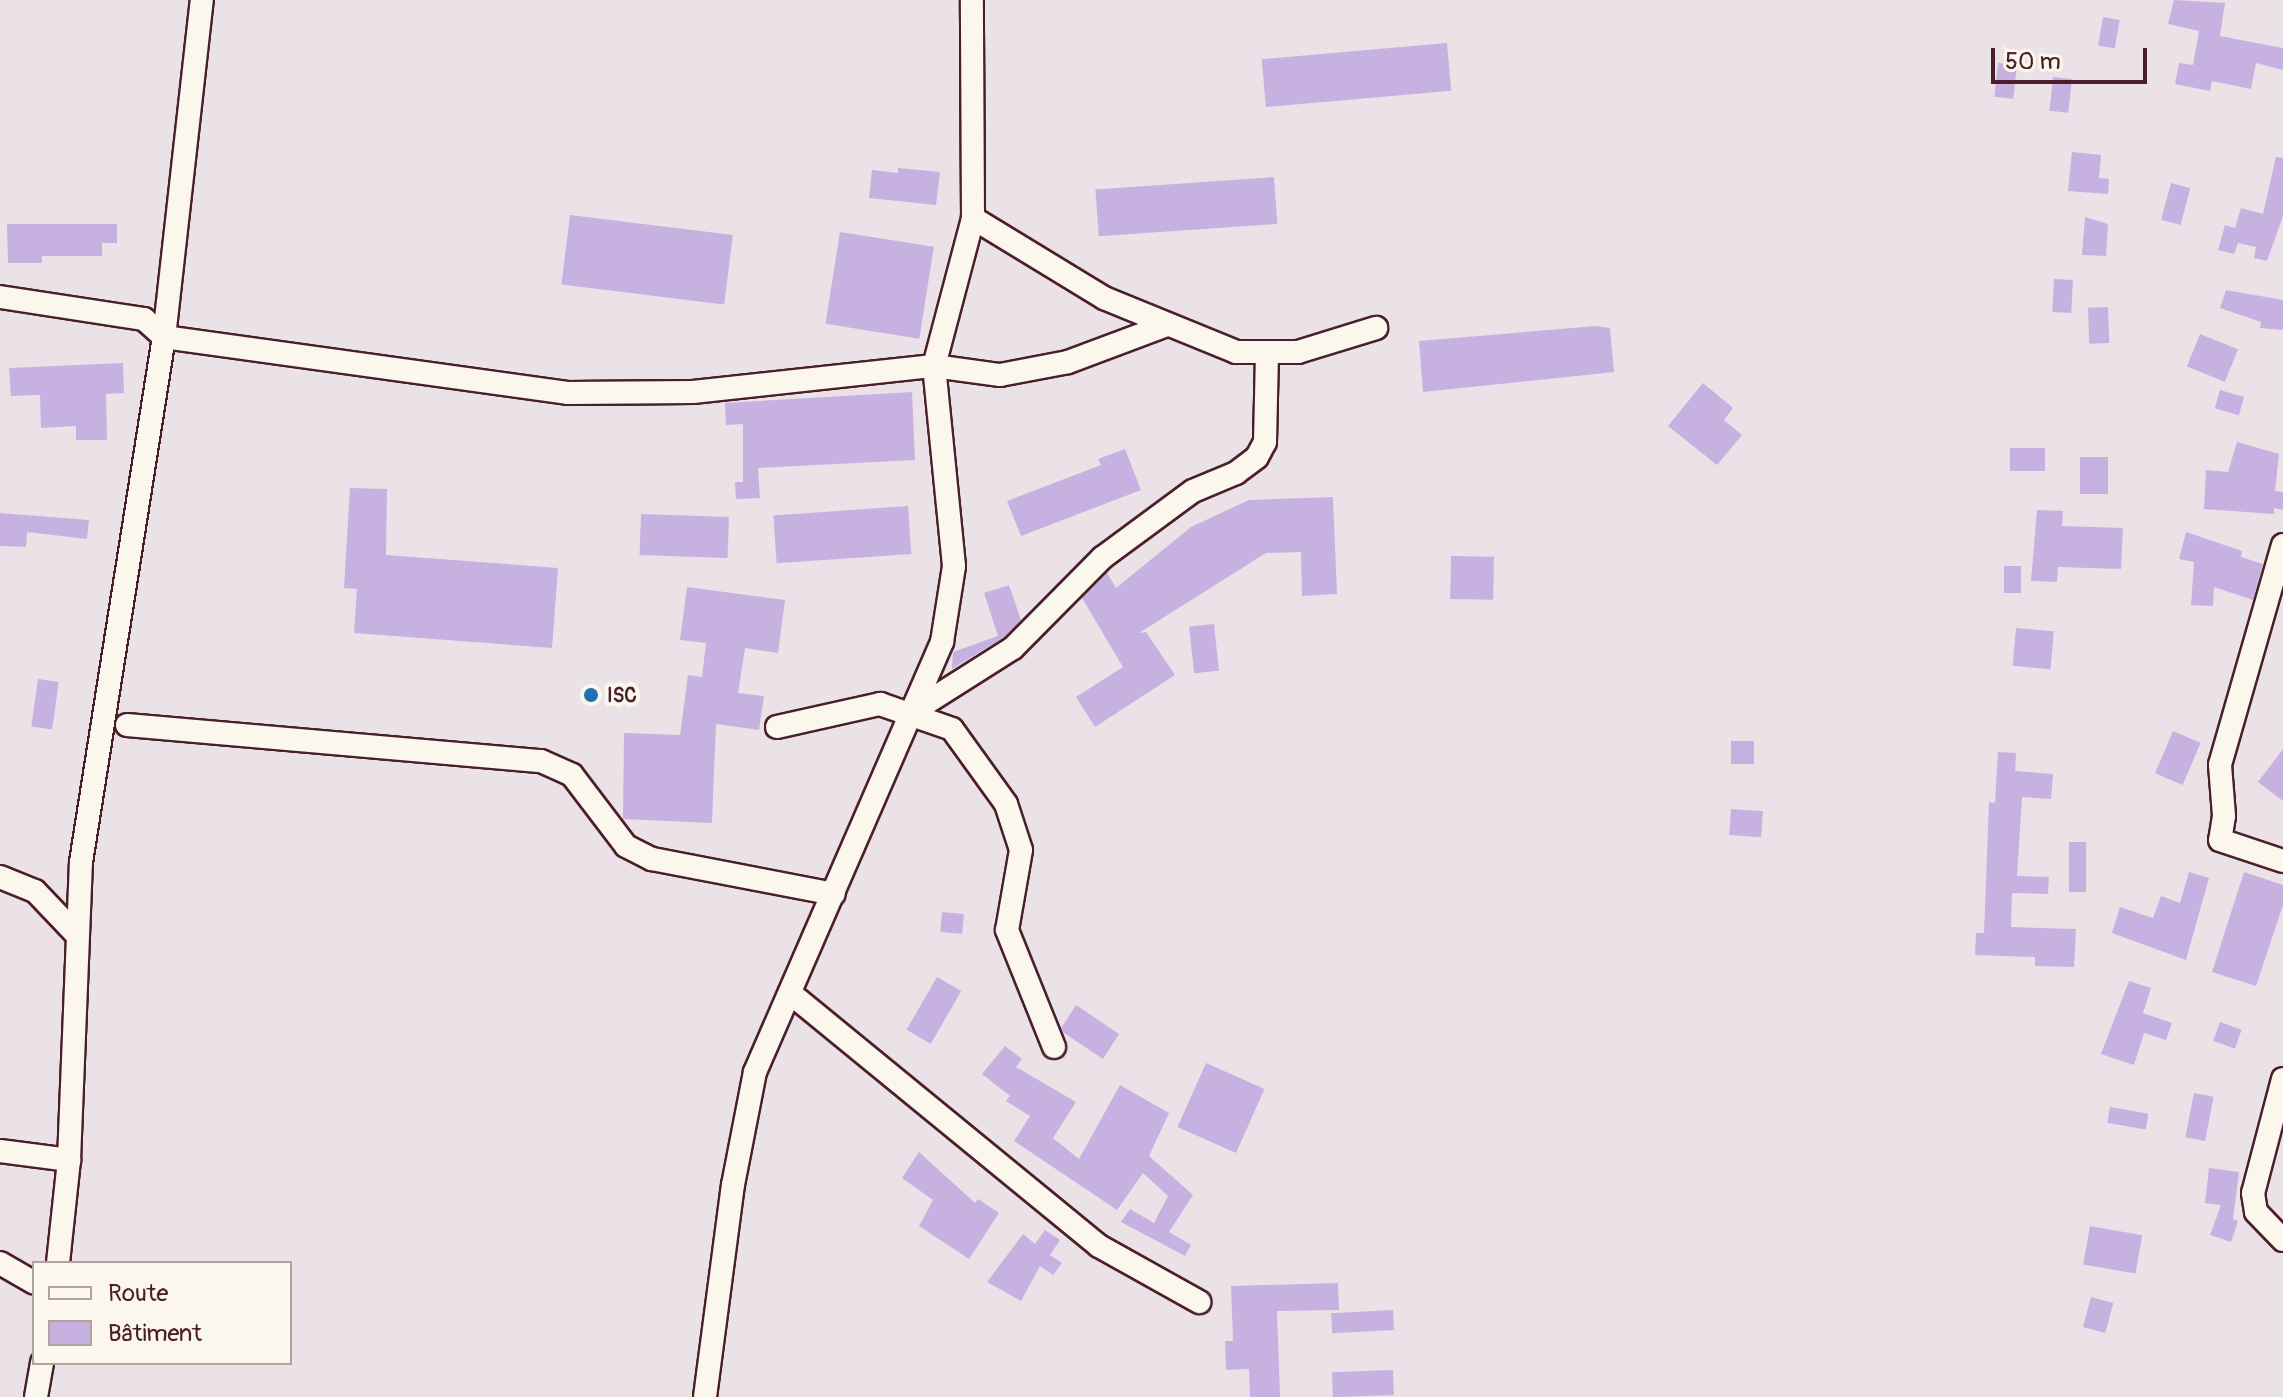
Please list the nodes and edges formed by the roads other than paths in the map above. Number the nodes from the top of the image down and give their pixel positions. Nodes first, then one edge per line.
1 (202, 0) edge
2 (972, 0) edge
3 (973, 218) junction
4 (0, 297) edge
5 (1167, 325) junction
6 (1376, 328) dead end
7 (164, 337) junction
8 (1267, 355) junction
9 (934, 366) junction
10 (2283, 545) edge
11 (108, 687) junction
12 (912, 712) junction
13 (127, 725) junction
14 (777, 727) dead end
15 (96, 765) junction
16 (2283, 861) edge
17 (0, 877) edge
18 (834, 894) junction
19 (77, 935) junction
20 (790, 993) junction
21 (1054, 1047) dead end
22 (2283, 1079) edge
23 (0, 1151) edge
24 (69, 1160) junction
25 (2283, 1240) edge
26 (58, 1261) edge
27 (0, 1263) edge
28 (32, 1282) edge
29 (1199, 1302) dead end
30 (42, 1365) edge
31 (36, 1397) edge
32 (705, 1397) edge

1 - 7 street
2 - 3 street
3 - 5 street
3 - 9 street
4 - 7 street
5 - 8 street
5 - 9 street
6 - 8 street
7 - 9 street
7 - 11 street
8 - 12 street
9 - 12 street
10 - 16 street
11 - 13 street
11 - 15 street
12 - 14 street
12 - 18 street
12 - 21 street
13 - 15 street
13 - 18 street
15 - 19 street
17 - 19 street
18 - 20 street
19 - 24 street
20 - 29 street
20 - 32 street
22 - 25 street
23 - 24 street
24 - 26 street
27 - 28 street
30 - 31 street

